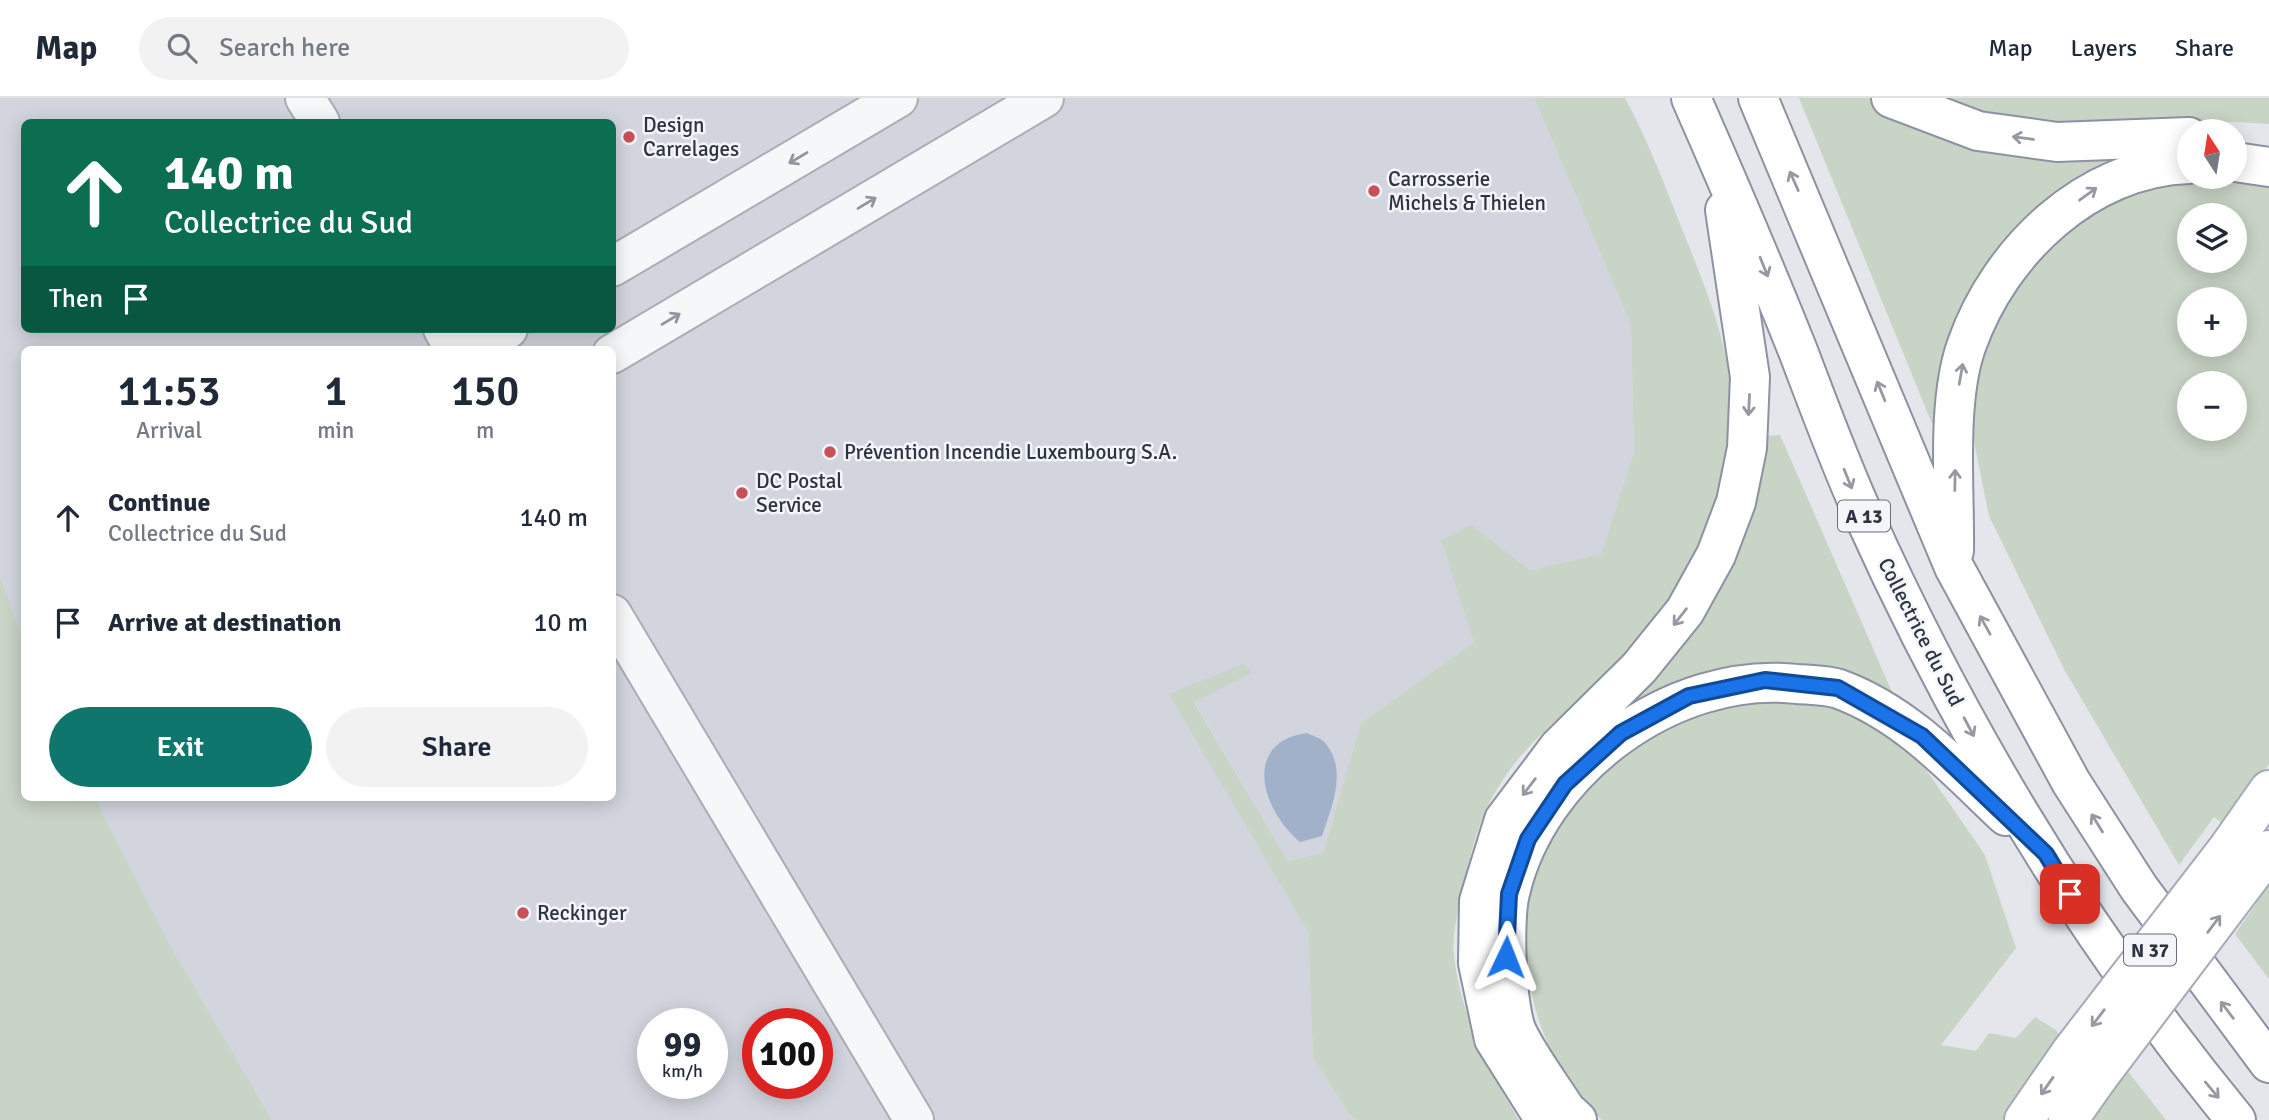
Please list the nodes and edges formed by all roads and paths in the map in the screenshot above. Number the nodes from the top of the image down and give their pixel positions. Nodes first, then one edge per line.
1 (305, 98) edge
2 (898, 98) edge
3 (1044, 98) edge
4 (1691, 98) edge
5 (1758, 98) edge
6 (1891, 98) edge
7 (318, 119) edge
8 (2177, 137) edge
9 (2247, 138) edge
10 (2269, 141) edge
11 (1718, 159) junction
12 (2177, 164) edge
13 (2247, 164) edge
14 (2269, 167) edge
15 (616, 265) edge
16 (501, 333) edge
17 (480, 346) edge
18 (616, 352) edge
19 (1954, 567) junction
20 (616, 621) edge
21 (2269, 790) edge
22 (2046, 854) junction
23 (2251, 856) edge
24 (2269, 1063) edge
25 (2085, 1064) junction
26 (914, 1120) edge
27 (1545, 1120) edge
28 (1577, 1120) edge
29 (2024, 1120) edge
30 (2068, 1120) edge
31 (2236, 1120) edge

1 - 7 street
2 -> 15 street
18 -> 3 street
4 - 11 main road, Collectrice du Sud / A 13
19 -> 5 main road
8 -> 6 main road
9 - 10 main road
11 -> 22 main road, Collectrice du Sud / A 13
11 -> 27 main road, A 13
19 -> 12 main road
13 - 14 main road
16 - 17 street
24 -> 19 main road
20 - 26 street
21 - 23 main road, N 37
22 - 28 main road, A 13
22 -> 31 main road, Collectrice du Sud / A 13
23 - 25 main road, N 37, bridge
25 -> 29 main road, N 37
25 - 30 main road, N 37

